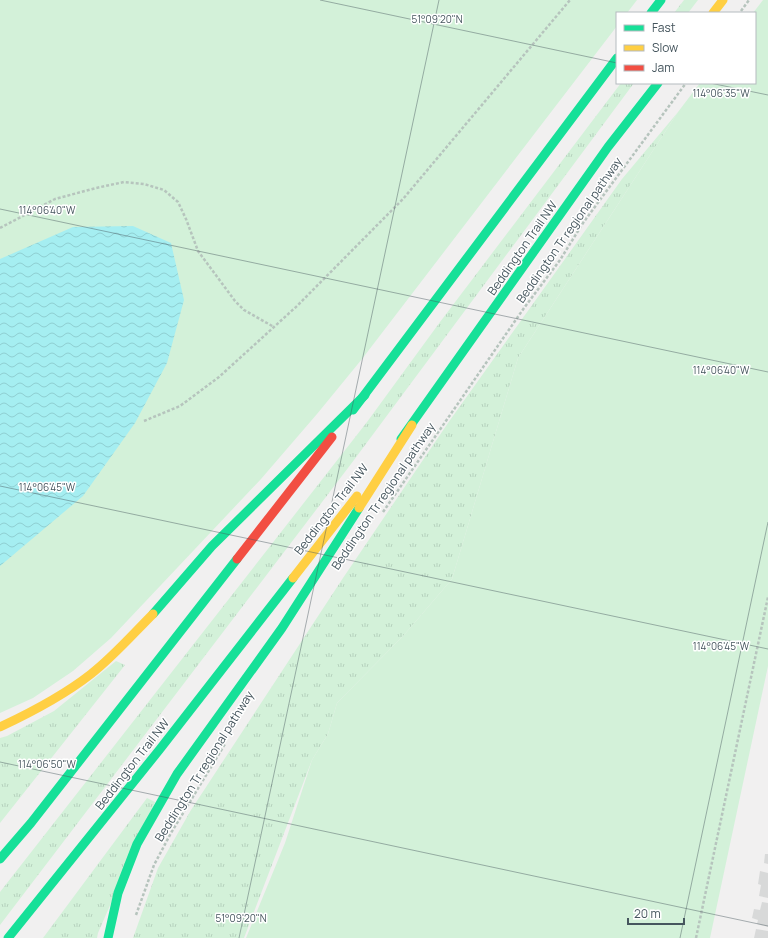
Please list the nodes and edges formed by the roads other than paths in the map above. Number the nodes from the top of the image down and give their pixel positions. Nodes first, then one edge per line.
1 (661, 0) edge
2 (723, 0) edge
3 (652, 12) edge
4 (714, 12) edge
5 (616, 59) edge
6 (657, 84) edge
7 (366, 395) junction
8 (412, 425) junction
9 (0, 727) edge
10 (0, 859) edge
11 (8, 938) edge
12 (108, 938) edge

1 - 3 main road
2 - 4 main road
5 - 7 main road
6 - 8 main road, Beddington Trail NW
7 - 9 main road
7 - 10 main road
8 - 11 main road, Beddington Trail NW
8 - 12 main road

